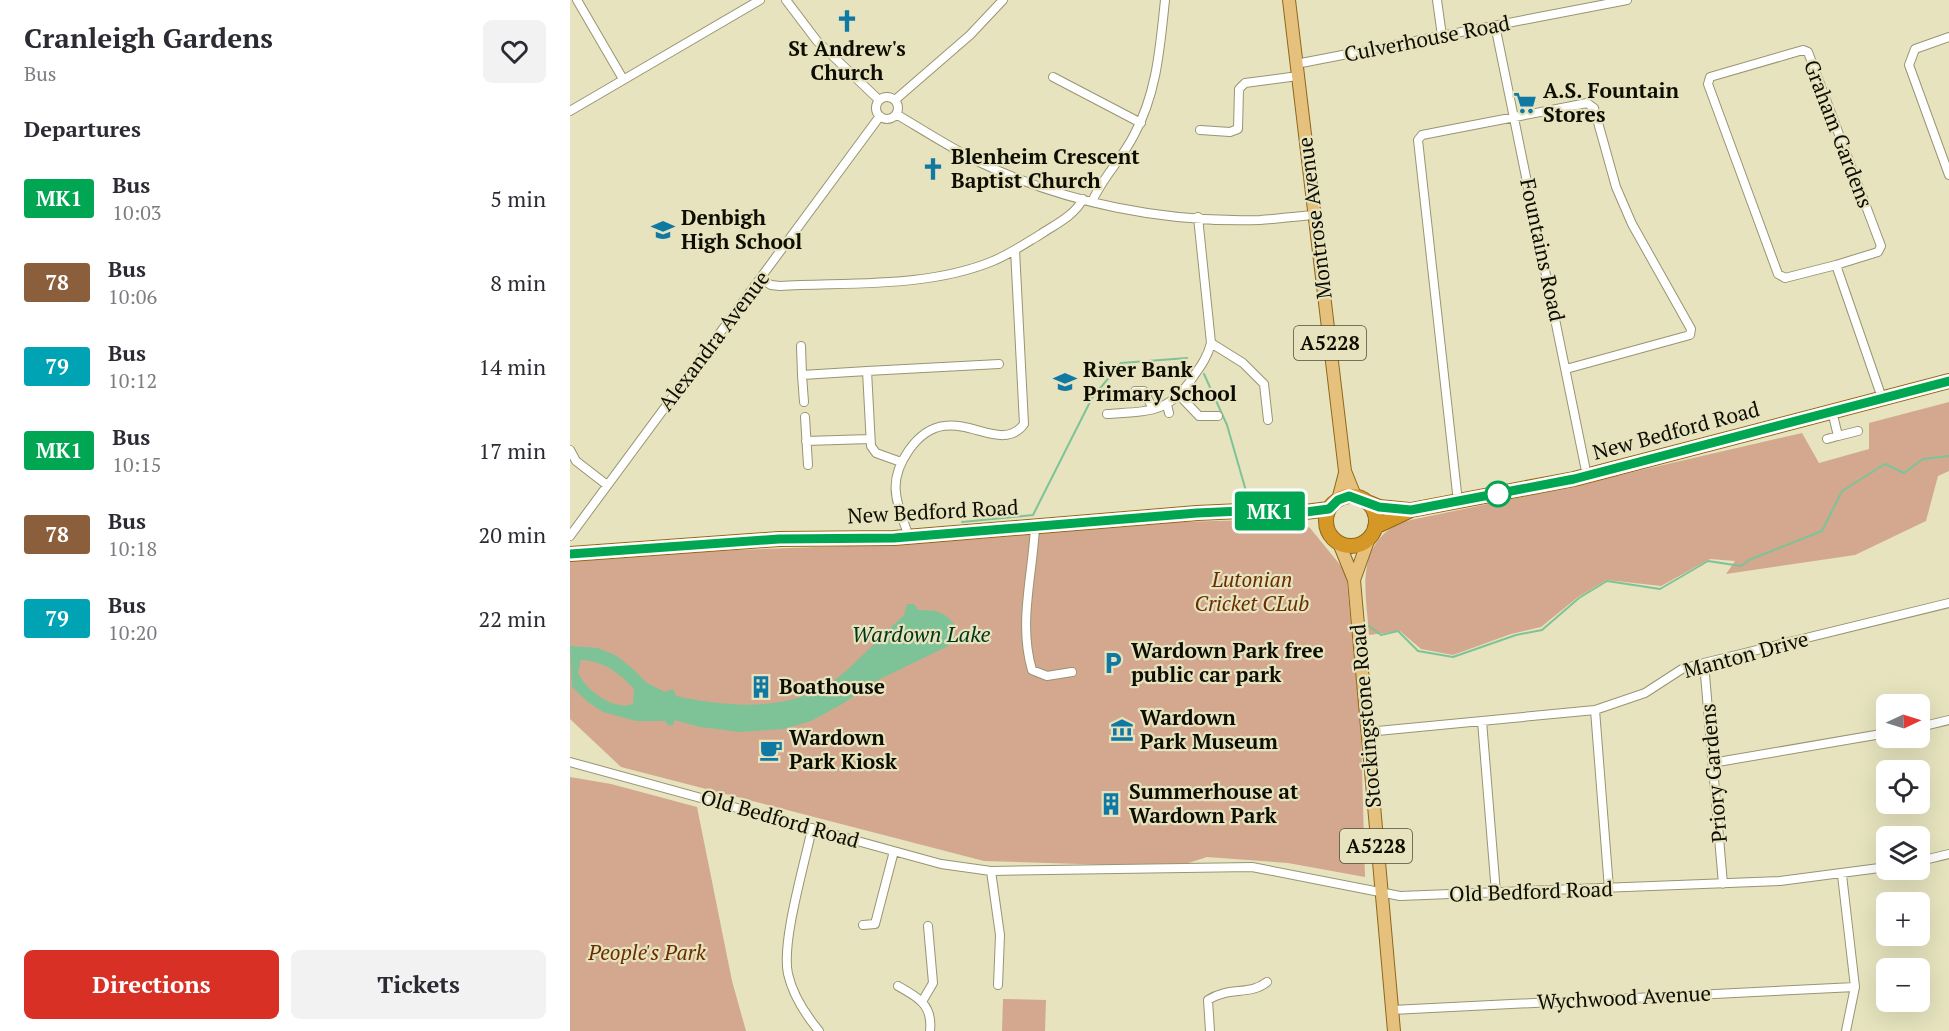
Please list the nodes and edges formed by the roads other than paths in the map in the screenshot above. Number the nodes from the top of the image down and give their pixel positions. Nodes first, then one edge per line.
1 (577, 0) edge
2 (760, 0) edge
3 (786, 0) edge
4 (1003, 0) edge
5 (1165, 0) edge
6 (1289, 0) edge
7 (1437, 0) edge
8 (1628, 0) edge
9 (570, 4) edge
10 (1495, 25) junction
11 (1442, 36) junction
12 (1949, 37) edge
13 (1297, 70) junction
14 (1053, 76) dead end
15 (623, 79) junction
16 (879, 100) junction
17 (895, 100) junction
18 (570, 111) edge
19 (896, 114) junction
20 (880, 117) junction
21 (1514, 117) junction
22 (1141, 123) junction
23 (1200, 130) dead end
24 (1949, 176) edge
25 (1083, 199) junction
26 (1092, 202) junction
27 (1315, 215) junction
28 (1198, 217) junction
29 (1015, 250) junction
30 (1836, 265) junction
31 (761, 279) junction
32 (1211, 343) junction
33 (801, 346) dead end
34 (999, 364) dead end
35 (1566, 369) junction
36 (867, 371) junction
37 (802, 375) junction
38 (1949, 381) edge
39 (1135, 391) dead end
40 (1180, 396) junction
41 (1882, 398) junction
42 (804, 402) dead end
43 (1167, 405) junction
44 (1152, 407) junction
45 (1833, 411) junction
46 (1169, 413) dead end
47 (1107, 414) dead end
48 (1218, 416) dead end
49 (805, 417) dead end
50 (1268, 420) dead end
51 (1858, 431) dead end
52 (1838, 436) junction
53 (870, 439) junction
54 (1827, 439) dead end
55 (807, 441) junction
56 (570, 450) edge
57 (901, 462) junction
58 (808, 465) dead end
59 (1346, 471) junction
60 (1587, 476) junction
61 (607, 485) junction
62 (1361, 499) junction
63 (1458, 502) junction
64 (1334, 504) junction
65 (1411, 510) junction
66 (1298, 513) junction
67 (1035, 526) junction
68 (1372, 532) junction
69 (570, 536) edge
70 (909, 537) junction
71 (1334, 538) junction
72 (570, 554) edge
73 (1354, 580) junction
74 (1949, 603) edge
75 (1704, 663) junction
76 (1072, 672) dead end
77 (1595, 710) junction
78 (1949, 720) edge
79 (1482, 721) junction
80 (1930, 725) edge
81 (1368, 732) junction
82 (1876, 735) edge
83 (570, 762) edge
84 (1712, 763) junction
85 (812, 828) junction
86 (894, 851) junction
87 (1949, 854) edge
88 (1930, 859) edge
89 (1876, 869) edge
90 (991, 871) junction
91 (1842, 875) junction
92 (1723, 884) junction
93 (1609, 889) junction
94 (1382, 893) junction
95 (1496, 893) junction
96 (863, 925) dead end
97 (928, 926) dead end
98 (1267, 982) dead end
99 (998, 985) dead end
100 (898, 986) dead end
101 (1855, 987) junction
102 (923, 1000) junction
103 (1392, 1010) junction
104 (819, 1031) edge
105 (930, 1031) edge
106 (1210, 1031) edge
107 (1394, 1031) edge
108 (1846, 1031) edge

1 - 9 street
1 - 15 street
2 - 15 street
3 - 16 street
4 - 17 street
5 - 22 street
6 - 13 main road, Montrose Avenue / A5228
7 - 11 street
8 - 10 street, Culverhouse Road
10 - 11 street, Culverhouse Road
10 - 21 street, Fountains Road
11 - 13 street, Culverhouse Road
12 - 24 street
13 - 23 street, Culverhouse Road
13 - 27 main road, Montrose Avenue / A5228
14 - 22 street
15 - 18 street
16 - 17 street
16 - 20 street
17 - 19 street
19 - 20 street
19 - 25 street
20 - 31 street, Alexandra Avenue
21 - 35 street, Fountains Road
21 - 35 street
21 - 63 street
22 - 26 street
25 - 26 street
25 - 29 street
26 - 28 street
27 - 28 street
27 - 59 main road, Montrose Avenue / A5228
28 - 32 street
29 - 31 street
29 - 57 street
30 - 30 street, Graham Gardens
30 - 41 street
31 - 61 street, Alexandra Avenue
32 - 40 street
32 - 50 street
33 - 37 street
34 - 36 street
35 - 60 street, Fountains Road
36 - 37 street
36 - 53 street
37 - 42 street
38 - 41 highway, New Bedford Road
39 - 44 street
40 - 43 street
40 - 48 street
41 - 45 highway, New Bedford Road
43 - 44 street
43 - 46 street
44 - 47 street
45 - 52 street
45 - 60 highway, New Bedford Road
49 - 55 street
51 - 52 street
52 - 54 street
53 - 55 street
53 - 57 street
55 - 58 street
56 - 61 street
57 - 70 street
59 - 62 main road, Montrose Avenue / A5228
59 - 64 main road, Montrose Avenue / A5228
60 - 63 highway, New Bedford Road
61 - 69 street, Alexandra Avenue
62 - 64 highway
62 - 65 highway, New Bedford Road
62 - 68 highway
63 - 65 highway, New Bedford Road
64 - 66 highway, New Bedford Road
64 - 71 highway
65 - 68 highway, New Bedford Road
66 - 67 highway, New Bedford Road
66 - 71 highway, New Bedford Road
67 - 70 highway, New Bedford Road
67 - 76 street
68 - 71 highway
68 - 73 main road, Stockingstone Road / A5228
70 - 72 highway, New Bedford Road
71 - 73 main road, Stockingstone Road / A5228
73 - 81 main road, Stockingstone Road / A5228
74 - 75 street, Manton Drive
75 - 77 street, Manton Drive
75 - 84 street, Priory Gardens
77 - 79 street, Manton Drive
77 - 93 street
78 - 80 street
79 - 81 street, Manton Drive
79 - 95 street
81 - 94 main road, Stockingstone Road / A5228
82 - 84 street
83 - 85 street, Old Bedford Road
84 - 92 street, Priory Gardens
85 - 86 street, Old Bedford Road
85 - 104 street
86 - 90 street, Old Bedford Road
86 - 96 street
87 - 88 street
89 - 91 street, Old Bedford Road
90 - 94 street, Old Bedford Road
90 - 99 street
91 - 92 street, Old Bedford Road
91 - 101 street
92 - 93 street, Old Bedford Road
93 - 95 street, Old Bedford Road
94 - 95 street, Old Bedford Road
94 - 103 main road, Stockingstone Road / A5228
97 - 102 street
98 - 106 street
100 - 102 street
101 - 103 street, Wychwood Avenue
101 - 108 street
102 - 105 street
103 - 107 main road, Stockingstone Road / A5228

